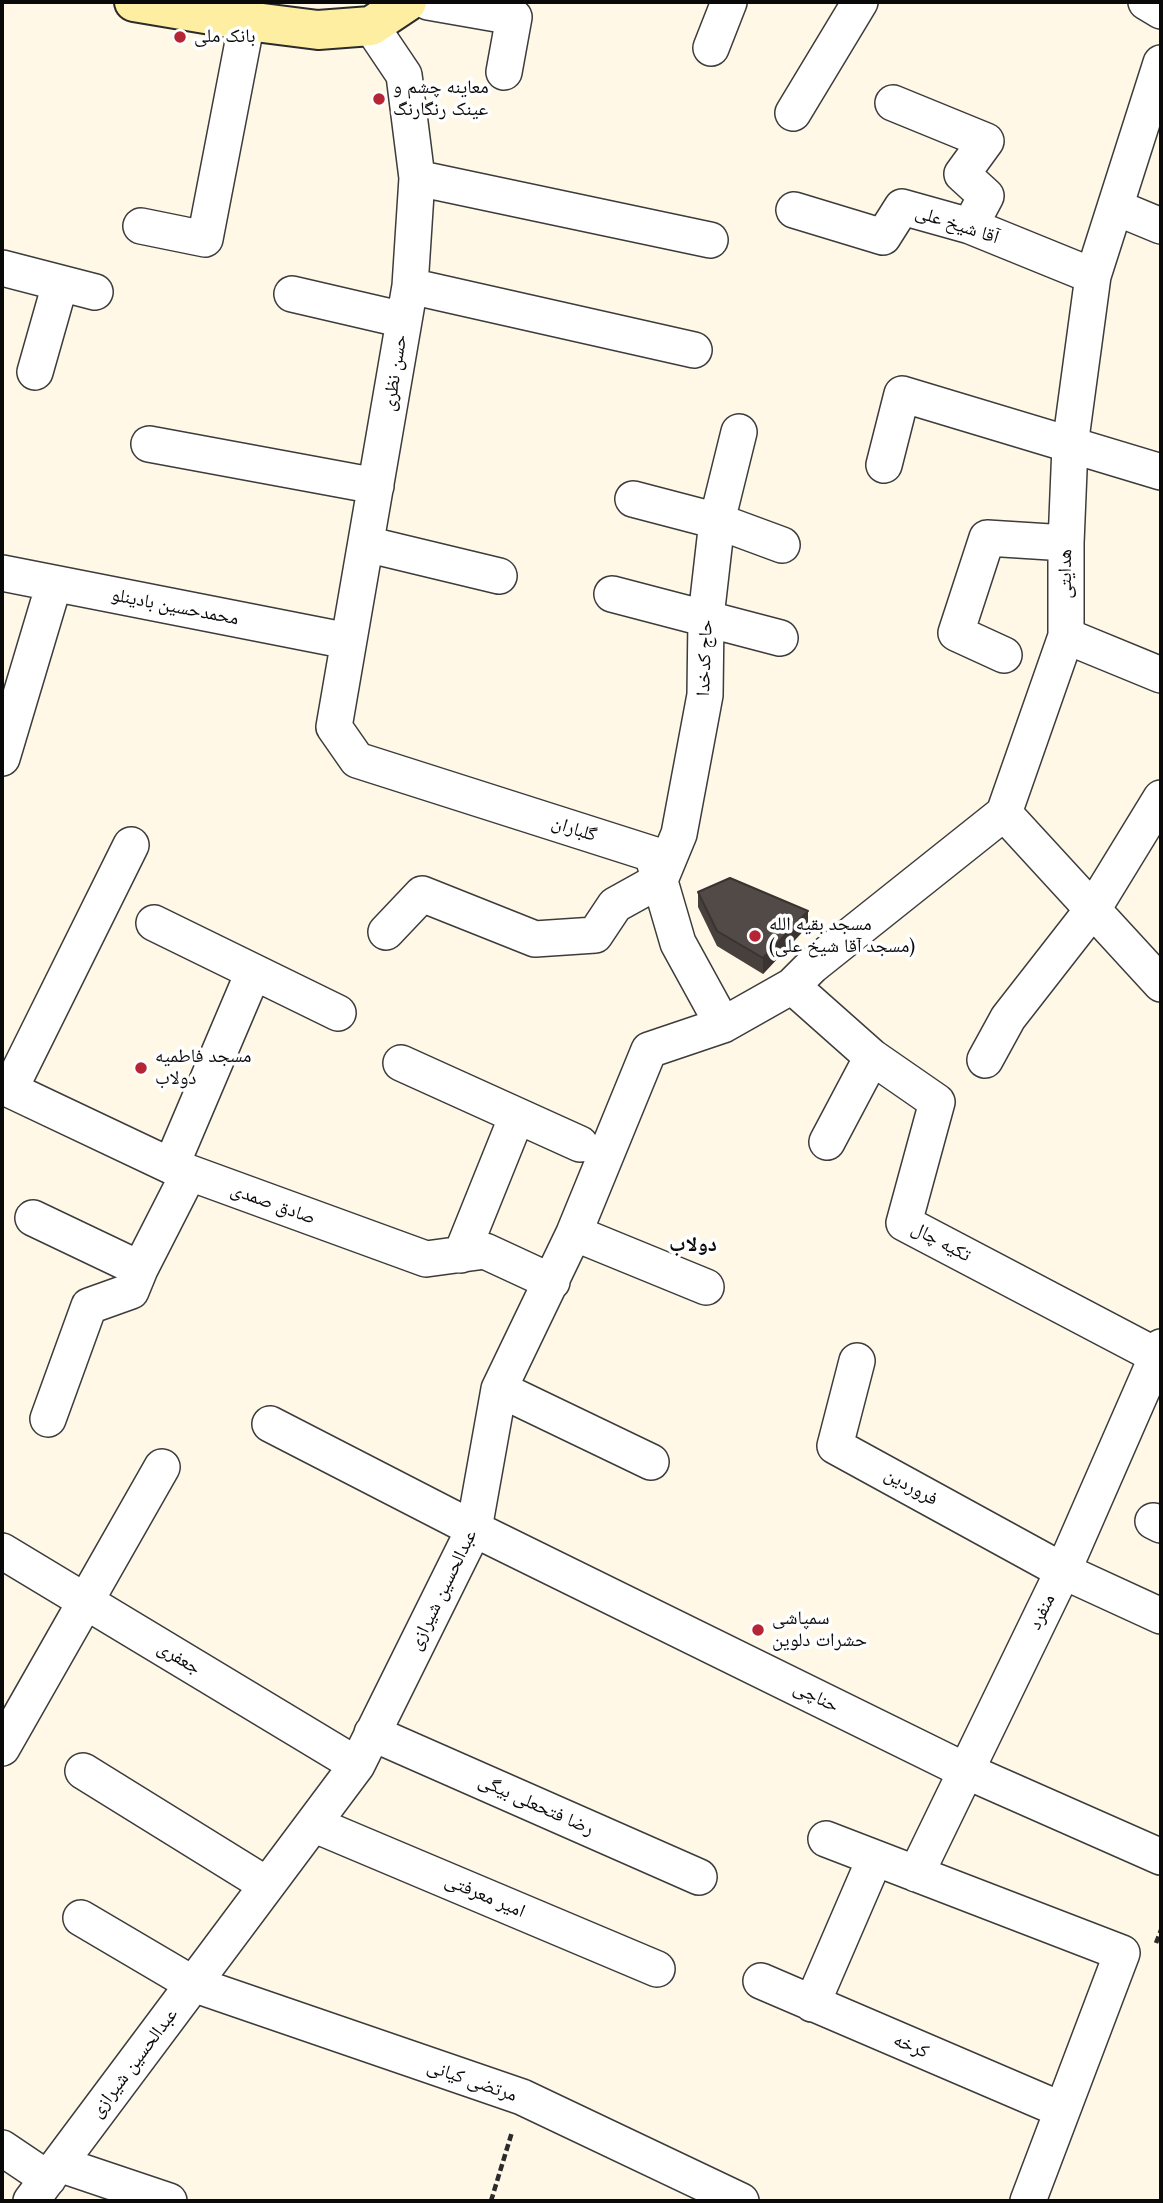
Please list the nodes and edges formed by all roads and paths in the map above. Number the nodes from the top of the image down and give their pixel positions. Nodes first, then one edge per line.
1 (134, 2) edge
2 (407, 2) edge
3 (428, 2) edge
4 (729, 2) edge
5 (860, 2) edge
6 (1146, 2) edge
7 (1161, 11) edge
8 (247, 21) junction
9 (371, 26) junction
10 (711, 48) dead end
11 (1161, 63) edge
12 (504, 72) dead end
13 (893, 103) dead end
14 (793, 113) dead end
15 (1151, 132) edge
16 (416, 178) junction
17 (1115, 207) junction
18 (794, 210) dead end
19 (141, 226) dead end
20 (970, 226) junction
21 (1161, 226) edge
22 (710, 240) dead end
23 (2, 268) edge
24 (1093, 275) junction
25 (60, 284) junction
26 (410, 286) junction
27 (94, 292) dead end
28 (292, 294) dead end
29 (404, 320) junction
30 (694, 350) dead end
31 (35, 372) dead end
32 (739, 432) dead end
33 (149, 444) dead end
34 (1070, 446) junction
35 (884, 465) dead end
36 (1161, 472) edge
37 (376, 486) junction
38 (633, 499) dead end
39 (717, 522) junction
40 (1066, 543) junction
41 (366, 544) junction
42 (782, 545) dead end
43 (2, 573) edge
44 (499, 576) dead end
45 (54, 584) junction
46 (612, 594) dead end
47 (706, 617) junction
48 (1066, 636) junction
49 (780, 638) dead end
50 (348, 641) junction
51 (1004, 655) dead end
52 (1161, 675) edge
53 (334, 727) joint
54 (2, 758) edge
55 (1161, 798) edge
56 (1004, 813) junction
57 (131, 845) dead end
58 (660, 880) junction
59 (1093, 909) junction
60 (154, 923) dead end
61 (386, 932) dead end
62 (253, 972) junction
63 (1161, 984) edge
64 (792, 986) junction
65 (338, 1013) dead end
66 (723, 1025) junction
67 (872, 1057) junction
68 (985, 1060) dead end
69 (401, 1063) dead end
70 (6, 1087) edge
71 (517, 1116) junction
72 (827, 1142) dead end
73 (580, 1144) dead end
74 (180, 1170) junction
75 (33, 1218) dead end
76 (574, 1233) junction
77 (461, 1255) junction
78 (140, 1269) junction
79 (552, 1282) junction
80 (706, 1287) dead end
81 (1159, 1351) edge
82 (857, 1361) dead end
83 (499, 1389) junction
84 (48, 1419) dead end
85 (270, 1424) dead end
86 (651, 1462) dead end
87 (162, 1468) dead end
88 (474, 1529) junction
89 (2, 1551) edge
90 (1063, 1571) junction
91 (85, 1601) junction
92 (1161, 1616) edge
93 (372, 1734) junction
94 (2, 1748) edge
95 (357, 1765) junction
96 (964, 1770) junction
97 (83, 1771) dead end
98 (313, 1824) junction
99 (826, 1839) dead end
100 (1161, 1857) edge
101 (875, 1858) junction
102 (916, 1874) junction
103 (699, 1877) dead end
104 (267, 1885) junction
105 (81, 1918) dead end
106 (657, 1969) dead end
107 (761, 1981) dead end
108 (193, 1984) junction
109 (812, 2004) junction
110 (522, 2097) junction
111 (1062, 2110) junction
112 (2, 2148) edge
113 (46, 2182) edge
114 (169, 2201) edge
115 (491, 2201) edge
116 (741, 2201) edge
117 (1028, 2201) edge

1 - 8 main road
2 - 9 main road
3 - 12 street
4 - 10 street
5 - 14 street
6 - 7 street
8 - 9 main road
8 - 19 street
9 - 16 street, حسن نظری
11 - 15 street, هدایتی
13 - 20 street
15 - 17 street, هدایتی
16 - 22 street
16 - 26 street, حسن نظری
17 - 21 street
17 - 24 street, هدایتی
18 - 20 street, آقا شیخ علی
20 - 24 street, آقا شیخ علی
23 - 25 street
24 - 34 street, هدایتی
25 - 27 street
25 - 31 street
26 - 29 street, حسن نظری
26 - 30 street
28 - 29 street
29 - 37 street, حسن نظری
32 - 39 street, حاج کدخدا
33 - 37 street
34 - 35 street
34 - 36 street
34 - 40 street, هدایتی
37 - 41 street, حسن نظری
38 - 39 street
39 - 42 street
39 - 47 street, حاج کدخدا
40 - 48 street, هدایتی
40 - 51 street
41 - 44 street
41 - 50 street, حسن نظری
43 - 45 street, محمدحسین بادینلو
45 - 50 street, محمدحسین بادینلو
45 - 54 street
46 - 47 street
47 - 49 street
47 - 58 street, حاج کدخدا
48 - 52 street
48 - 56 street, هدایتی
50 - 53 street, حسن نظری
53 - 58 street, گلباران
55 - 59 street
56 - 59 street
56 - 64 street
57 - 70 street
58 - 61 street
58 - 66 street, گلباران
59 - 63 street
59 - 68 street
60 - 62 street
62 - 65 street
62 - 74 street
64 - 66 street, عبدالحسین شیرازی
64 - 67 street, تکیه چال
66 - 76 street, عبدالحسین شیرازی
67 - 72 street
67 - 81 street, تکیه چال
69 - 71 street
70 - 74 street, صادق صمدی
71 - 73 street
71 - 77 street
74 - 77 street, صادق صمدی
74 - 78 street
75 - 78 street
76 - 79 street, عبدالحسین شیرازی
76 - 80 street
77 - 79 street, صادق صمدی
78 - 84 street
79 - 83 street, عبدالحسین شیرازی
81 - 90 street, منفرد
82 - 90 street, فروردین
83 - 86 street
83 - 88 street, عبدالحسین شیرازی
85 - 88 street, حناچی
87 - 91 street
88 - 93 street, عبدالحسین شیرازی
88 - 96 street, حناچی
89 - 91 street, جعفری
90 - 92 street
90 - 96 street, منفرد
91 - 94 street
91 - 95 street, جعفری
93 - 95 street, عبدالحسین شیرازی
93 - 103 street, رضا فتحعلی بیگی
95 - 98 street, عبدالحسین شیرازی
96 - 100 street, حناچی
96 - 102 street, منفرد
97 - 104 street
98 - 104 street, عبدالحسین شیرازی
98 - 106 street, امیر معرفتی
99 - 101 street
101 - 102 street
101 - 109 street
102 - 111 street
104 - 108 street, عبدالحسین شیرازی
105 - 108 street, مرتضی کیانی
107 - 109 street, کرخه
108 - 110 street, مرتضی کیانی
108 - 113 street, عبدالحسین شیرازی
109 - 111 street, کرخه
110 - 115 path
110 - 116 street, مرتضی کیانی
111 - 117 street
112 - 113 street
113 - 114 street

